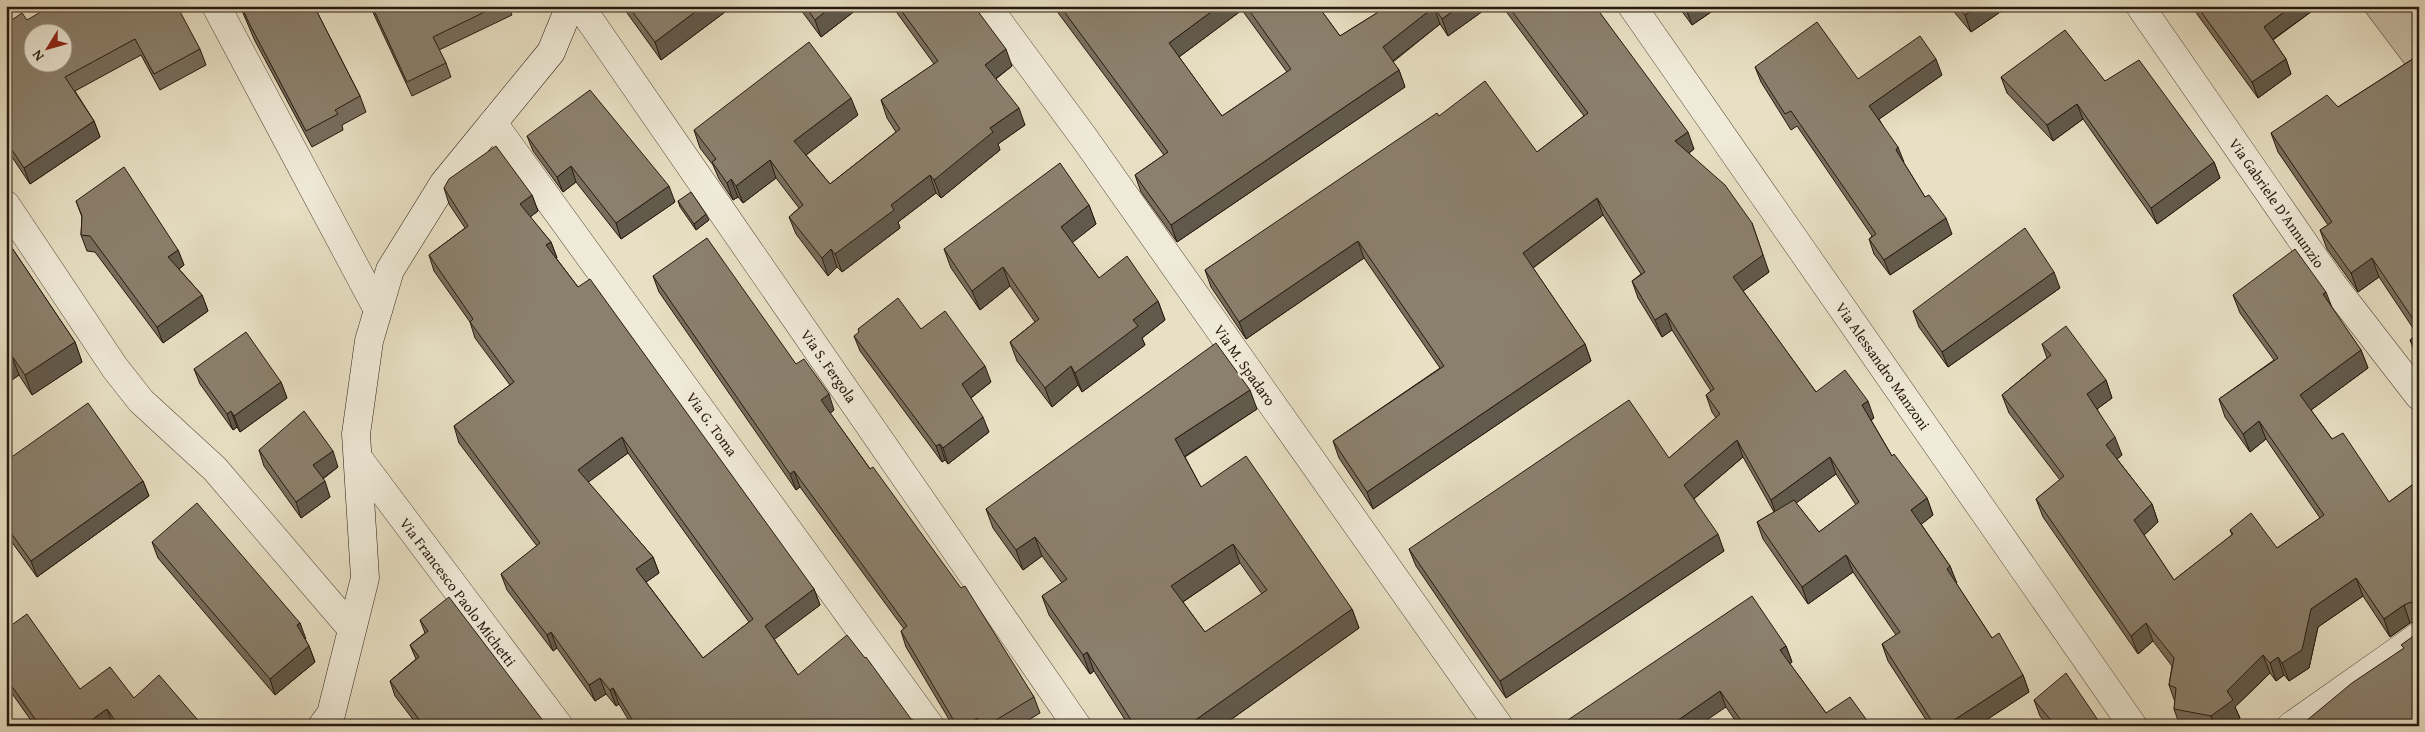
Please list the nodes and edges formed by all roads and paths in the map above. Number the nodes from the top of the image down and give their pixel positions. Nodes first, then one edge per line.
1 (216, 6) edge
2 (570, 6) edge
3 (580, 6) edge
4 (987, 6) edge
5 (1632, 6) edge
6 (2140, 6) edge
7 (493, 123) junction
8 (6, 205) edge
9 (378, 310) junction
10 (2419, 396) edge
11 (358, 458) junction
12 (351, 628) junction
13 (2419, 636) edge
14 (322, 726) edge
15 (559, 726) edge
16 (930, 726) edge
17 (1077, 726) edge
18 (1500, 726) edge
19 (2133, 726) edge
20 (2291, 726) edge

1 - 9 street
2 - 7 street
3 - 17 street, Via S. Fergola
4 - 18 street, Via M. Spadaro
5 - 19 street, Via Alessandro Manzoni
6 - 10 street, Via Gabriele D'Annunzio
7 - 9 street
7 - 16 street, Via G. Toma
8 - 12 street
9 - 11 street
11 - 12 street
11 - 15 street, Via Francesco Paolo Michetti
12 - 14 street
13 - 20 street

